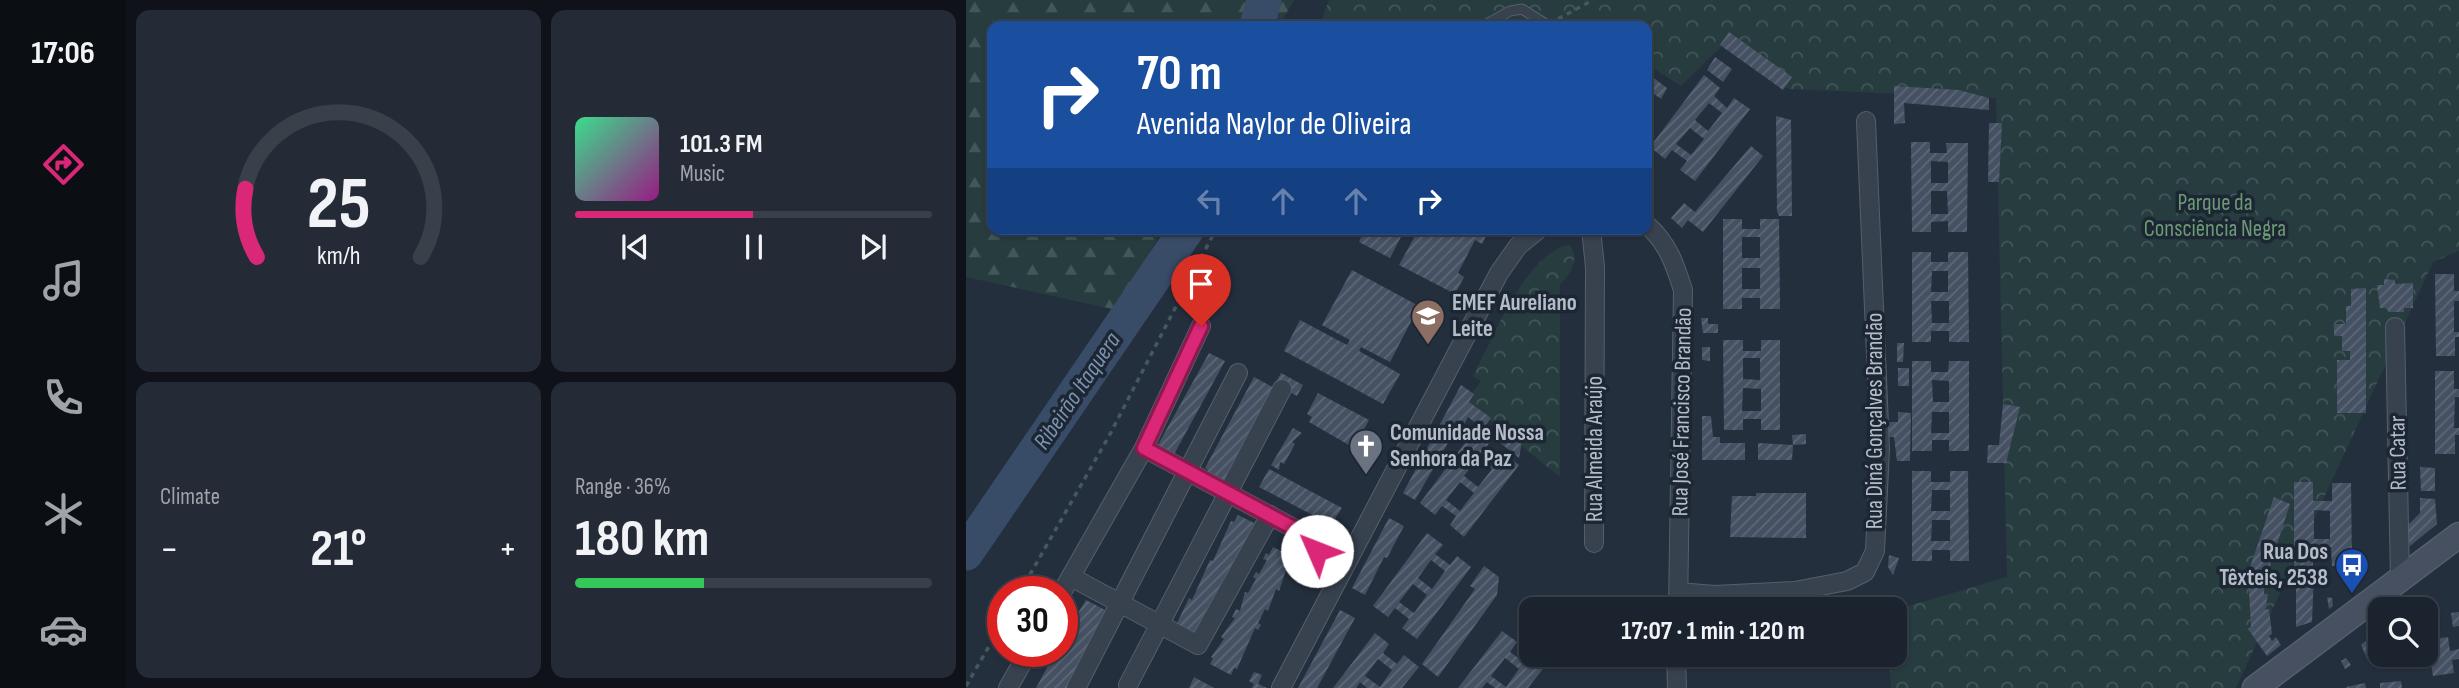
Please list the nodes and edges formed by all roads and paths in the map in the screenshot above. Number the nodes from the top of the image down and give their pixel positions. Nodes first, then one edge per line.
1 (1593, 0) edge
2 (1492, 21) edge
3 (1540, 21) edge
4 (1557, 21) edge
5 (1866, 121) dead end
6 (1652, 232) edge
7 (1213, 235) edge
8 (1532, 235) edge
9 (1592, 235) edge
10 (1201, 326) dead end
11 (2395, 327) dead end
12 (1238, 373) dead end
13 (1282, 389) dead end
14 (1144, 448) junction
15 (1188, 471) junction
16 (1227, 493) junction
17 (1270, 515) junction
18 (2459, 534) edge
19 (1594, 543) dead end
20 (1029, 576) edge
21 (1072, 576) edge
22 (1338, 579) junction
23 (2400, 579) junction
24 (1078, 589) edge
25 (1679, 597) edge
26 (1699, 597) edge
27 (1120, 603) junction
28 (1159, 624) junction
29 (987, 650) edge
30 (1020, 667) edge
31 (1676, 667) edge
32 (1128, 685) dead end
33 (966, 687) edge
34 (1008, 688) edge
35 (1076, 688) edge
36 (1281, 688) edge
37 (1676, 688) edge
38 (2255, 688) edge

1 - 4 path
2 - 3 lane
5 - 26 street, Rua Diná Gonçalves Brandão
6 - 25 street, Rua José Francisco Brandão
7 - 20 path
8 - 22 street
9 - 19 street, Rua Almeida Araújo
10 - 14 street
11 - 23 street, Rua Catar
12 - 15 street
13 - 16 street
14 - 15 street
14 - 21 street
15 - 16 street
15 - 27 street
16 - 17 street
16 - 28 street
17 - 22 street
17 - 28 street
18 - 23 street
22 - 36 street
23 - 38 street
24 - 27 street
27 - 28 street
27 - 35 street
28 - 32 street
29 - 33 path
30 - 34 street
31 - 37 street

